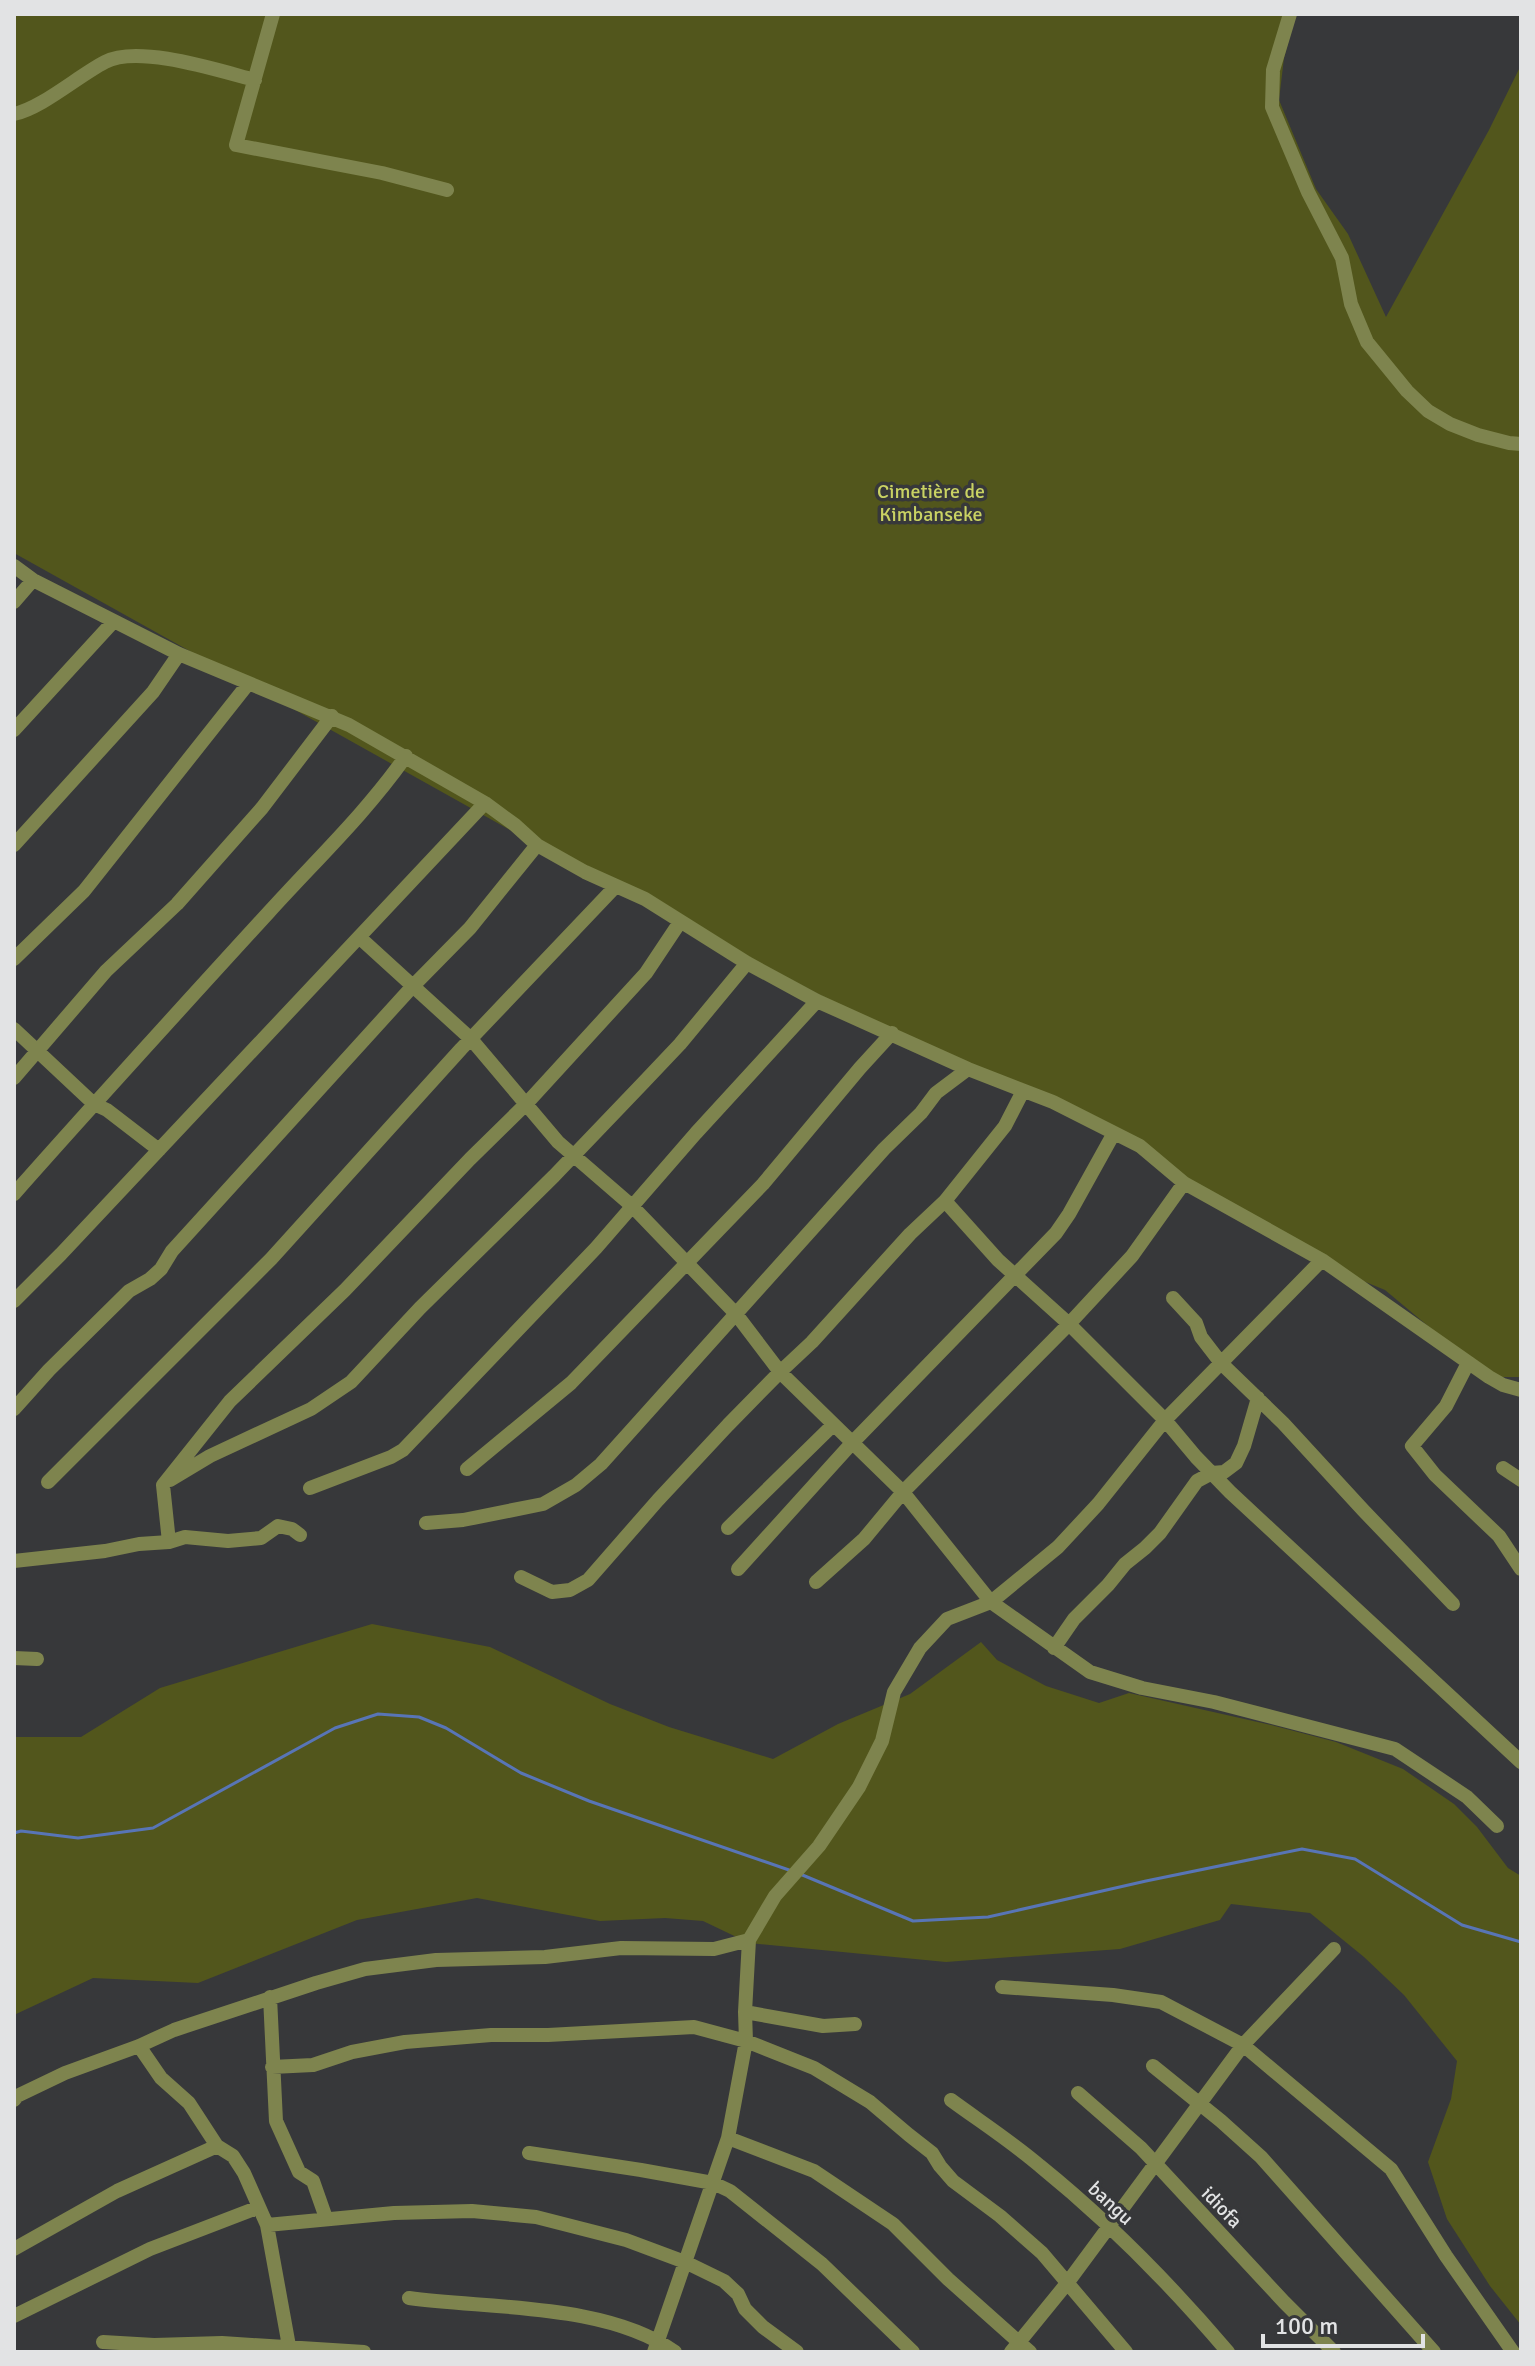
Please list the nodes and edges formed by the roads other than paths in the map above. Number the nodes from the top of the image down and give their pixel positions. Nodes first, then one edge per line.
1 (273, 14) edge
2 (1290, 14) edge
3 (255, 80) junction
4 (14, 114) edge
5 (447, 190) dead end
6 (1521, 444) edge
7 (14, 566) edge
8 (33, 580) junction
9 (14, 602) edge
10 (113, 622) junction
11 (179, 654) junction
12 (248, 684) junction
13 (332, 716) junction
14 (14, 730) edge
15 (406, 756) junction
16 (485, 803) junction
17 (14, 845) edge
18 (537, 845) junction
19 (616, 886) junction
20 (680, 922) junction
21 (359, 937) junction
22 (14, 959) edge
23 (747, 963) junction
24 (412, 987) junction
25 (817, 1001) junction
26 (14, 1029) edge
27 (892, 1033) junction
28 (471, 1039) junction
29 (38, 1053) junction
30 (968, 1069) junction
31 (14, 1078) edge
32 (1023, 1091) junction
33 (527, 1103) junction
34 (94, 1104) junction
35 (1114, 1133) junction
36 (159, 1150) junction
37 (572, 1156) junction
38 (1184, 1183) junction
39 (14, 1194) edge
40 (945, 1201) junction
41 (632, 1206) junction
42 (1322, 1260) junction
43 (687, 1264) junction
44 (1015, 1277) junction
45 (1173, 1298) dead end
46 (14, 1301) edge
47 (736, 1314) junction
48 (1069, 1324) junction
49 (1221, 1363) junction
50 (1468, 1363) junction
51 (780, 1372) junction
52 (1521, 1390) edge
53 (1258, 1398) junction
54 (14, 1409) edge
55 (1165, 1420) junction
56 (833, 1425) junction
57 (852, 1443) junction
58 (1503, 1468) dead end
59 (467, 1469) dead end
60 (1212, 1473) junction
61 (1521, 1480) edge
62 (48, 1482) dead end
63 (163, 1485) junction
64 (310, 1488) dead end
65 (903, 1492) junction
66 (426, 1523) dead end
67 (728, 1528) dead end
68 (300, 1535) dead end
69 (169, 1542) junction
70 (14, 1561) edge
71 (738, 1569) dead end
72 (1521, 1569) edge
73 (521, 1577) dead end
74 (816, 1582) dead end
75 (991, 1602) junction
76 (1453, 1604) dead end
77 (1054, 1648) junction
78 (14, 1658) edge
79 (37, 1659) dead end
80 (1521, 1762) edge
81 (1497, 1826) dead end
82 (749, 1940) junction
83 (1334, 1949) dead end
84 (1002, 1987) dead end
85 (270, 1997) junction
86 (745, 2012) junction
87 (855, 2024) dead end
88 (746, 2041) junction
89 (1243, 2045) junction
90 (139, 2046) junction
91 (1153, 2066) dead end
92 (272, 2067) junction
93 (1078, 2093) dead end
94 (14, 2100) edge
95 (951, 2100) dead end
96 (1200, 2103) junction
97 (728, 2138) junction
98 (217, 2146) junction
99 (529, 2153) dead end
100 (1154, 2163) junction
101 (713, 2183) junction
102 (259, 2207) junction
103 (326, 2218) junction
104 (267, 2225) junction
105 (1108, 2227) junction
106 (14, 2249) edge
107 (685, 2262) junction
108 (1068, 2282) junction
109 (409, 2298) dead end
110 (14, 2316) edge
111 (103, 2342) dead end
112 (289, 2346) junction
113 (657, 2346) edge
114 (1020, 2349) edge
115 (364, 2352) edge
116 (675, 2352) edge
117 (797, 2352) edge
118 (913, 2352) edge
119 (1126, 2352) edge
120 (1228, 2352) edge
121 (1334, 2352) edge
122 (1434, 2352) edge
123 (1513, 2352) edge

1 - 3 street
2 - 6 street
3 - 4 street
3 - 5 street
7 - 8 street
8 - 9 street
8 - 10 street
10 - 11 street
10 - 14 street
11 - 12 street
11 - 17 street
12 - 13 street
12 - 22 street
13 - 15 street
13 - 29 street
15 - 16 street
15 - 34 street
16 - 18 street
16 - 21 street
18 - 19 street
18 - 24 street
19 - 20 street
19 - 28 street
20 - 23 street
20 - 33 street
21 - 24 street
21 - 36 street
23 - 25 street
23 - 37 street
24 - 28 street
24 - 54 street
25 - 27 street
25 - 41 street
26 - 29 street
27 - 30 street
27 - 43 street
28 - 33 street
28 - 62 street
29 - 31 street
29 - 34 street
30 - 32 street
30 - 47 street
32 - 35 street
32 - 40 street
33 - 37 street
33 - 63 street
34 - 36 street
34 - 39 street
35 - 38 street
35 - 44 street
36 - 46 street
37 - 41 street
37 - 63 street
38 - 42 street
38 - 48 street
40 - 44 street
40 - 51 street
41 - 43 street
41 - 64 street
42 - 49 street
42 - 50 street
43 - 47 street
43 - 59 street
44 - 48 street
44 - 57 street
45 - 49 street
47 - 51 street
47 - 66 street
48 - 55 street
48 - 65 street
49 - 53 street
49 - 55 street
50 - 52 street
50 - 72 street
51 - 56 street
51 - 73 street
53 - 60 street
53 - 76 street
55 - 60 street
55 - 75 street
56 - 57 street
56 - 67 street
57 - 65 street
57 - 71 street
58 - 61 street
60 - 77 street
60 - 80 street
63 - 69 street
65 - 74 street
65 - 75 street
68 - 69 street
69 - 70 street
75 - 77 street
75 - 82 street
77 - 81 street
78 - 79 street
82 - 85 street
82 - 86 street
83 - 89 street
84 - 89 street
85 - 90 street
85 - 92 street
86 - 87 street
86 - 88 street
88 - 92 street
88 - 97 street
88 - 108 street
89 - 96 street
89 - 123 street
90 - 94 street
90 - 98 street
91 - 96 street
92 - 103 street
93 - 100 street, idiofa
95 - 105 street, bangu
96 - 100 street
96 - 122 street
97 - 101 street
97 - 114 street
98 - 102 street
98 - 106 street
99 - 101 street
100 - 105 street
100 - 121 street, idiofa
101 - 107 street
101 - 118 street
102 - 104 street
102 - 110 street
103 - 104 street
103 - 107 street
104 - 112 street
105 - 108 street
105 - 120 street, bangu
107 - 113 street
107 - 117 street
108 - 114 street
108 - 119 street
109 - 113 street
111 - 112 street
112 - 115 street
113 - 116 street

